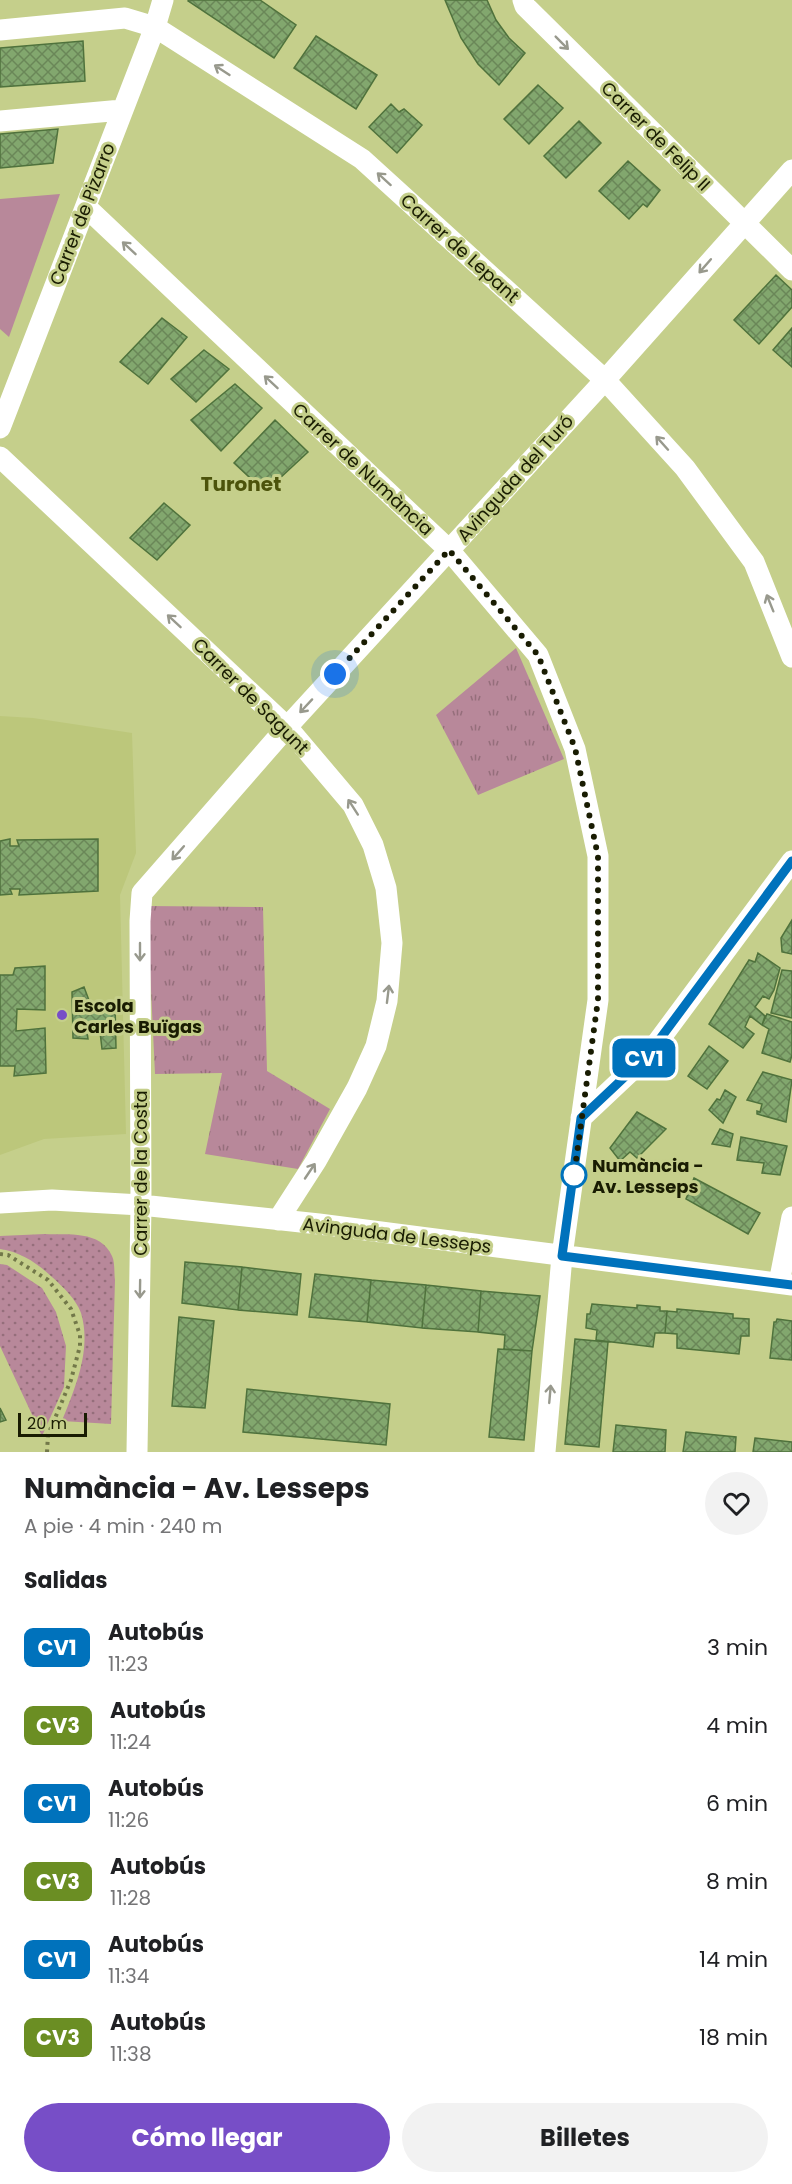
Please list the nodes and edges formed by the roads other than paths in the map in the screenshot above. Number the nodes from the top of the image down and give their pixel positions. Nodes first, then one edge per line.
1 (163, 0) edge
2 (523, 0) edge
3 (155, 27) junction
4 (0, 30) edge
5 (122, 110) junction
6 (0, 121) edge
7 (792, 170) edge
8 (86, 207) junction
9 (744, 222) junction
10 (792, 270) edge
11 (605, 380) junction
12 (0, 428) edge
13 (0, 457) edge
14 (449, 550) junction
15 (792, 657) edge
16 (286, 727) junction
17 (792, 861) edge
18 (142, 893) joint
19 (581, 1118) junction
20 (0, 1203) edge
21 (141, 1205) junction
22 (792, 1217) edge
23 (278, 1220) junction
24 (562, 1256) junction
25 (785, 1284) edge
26 (137, 1452) edge
27 (545, 1452) edge

1 - 3 street, Carrer de Pizarro
2 -> 9 street, Carrer de Felip II
3 - 4 street, Carrer de Lepant
3 - 5 street, Carrer de Pizarro
11 -> 3 street, Carrer de Lepant
5 - 6 street
5 - 8 street, Carrer de Pizarro
7 - 9 street, Avinguda del Turó
8 - 12 street, Carrer de Pizarro
14 -> 8 street, Carrer de Numància
9 - 10 street, Carrer de Felip II
9 -> 11 street, Avinguda del Turó
11 - 14 street, Avinguda del Turó
15 -> 11 street, Carrer de Lepant
16 -> 13 street, Carrer de Sagunt
14 -> 16 street, Avinguda del Turó
14 - 19 street, Carrer de Numància
16 -> 18 street, Avinguda del Turó
23 -> 16 street, Carrer de Sagunt
17 - 19 street
18 -> 21 street, Carrer de la Costa
19 - 24 street, Carrer de Numància
20 - 21 street, Avinguda de Lesseps
21 - 23 street, Avinguda de Lesseps
21 -> 26 street, Carrer de la Costa
22 - 25 street
23 - 24 street, Avinguda de Lesseps
24 - 25 street, Avinguda de Lesseps
27 -> 24 street, Carrer de Numància

